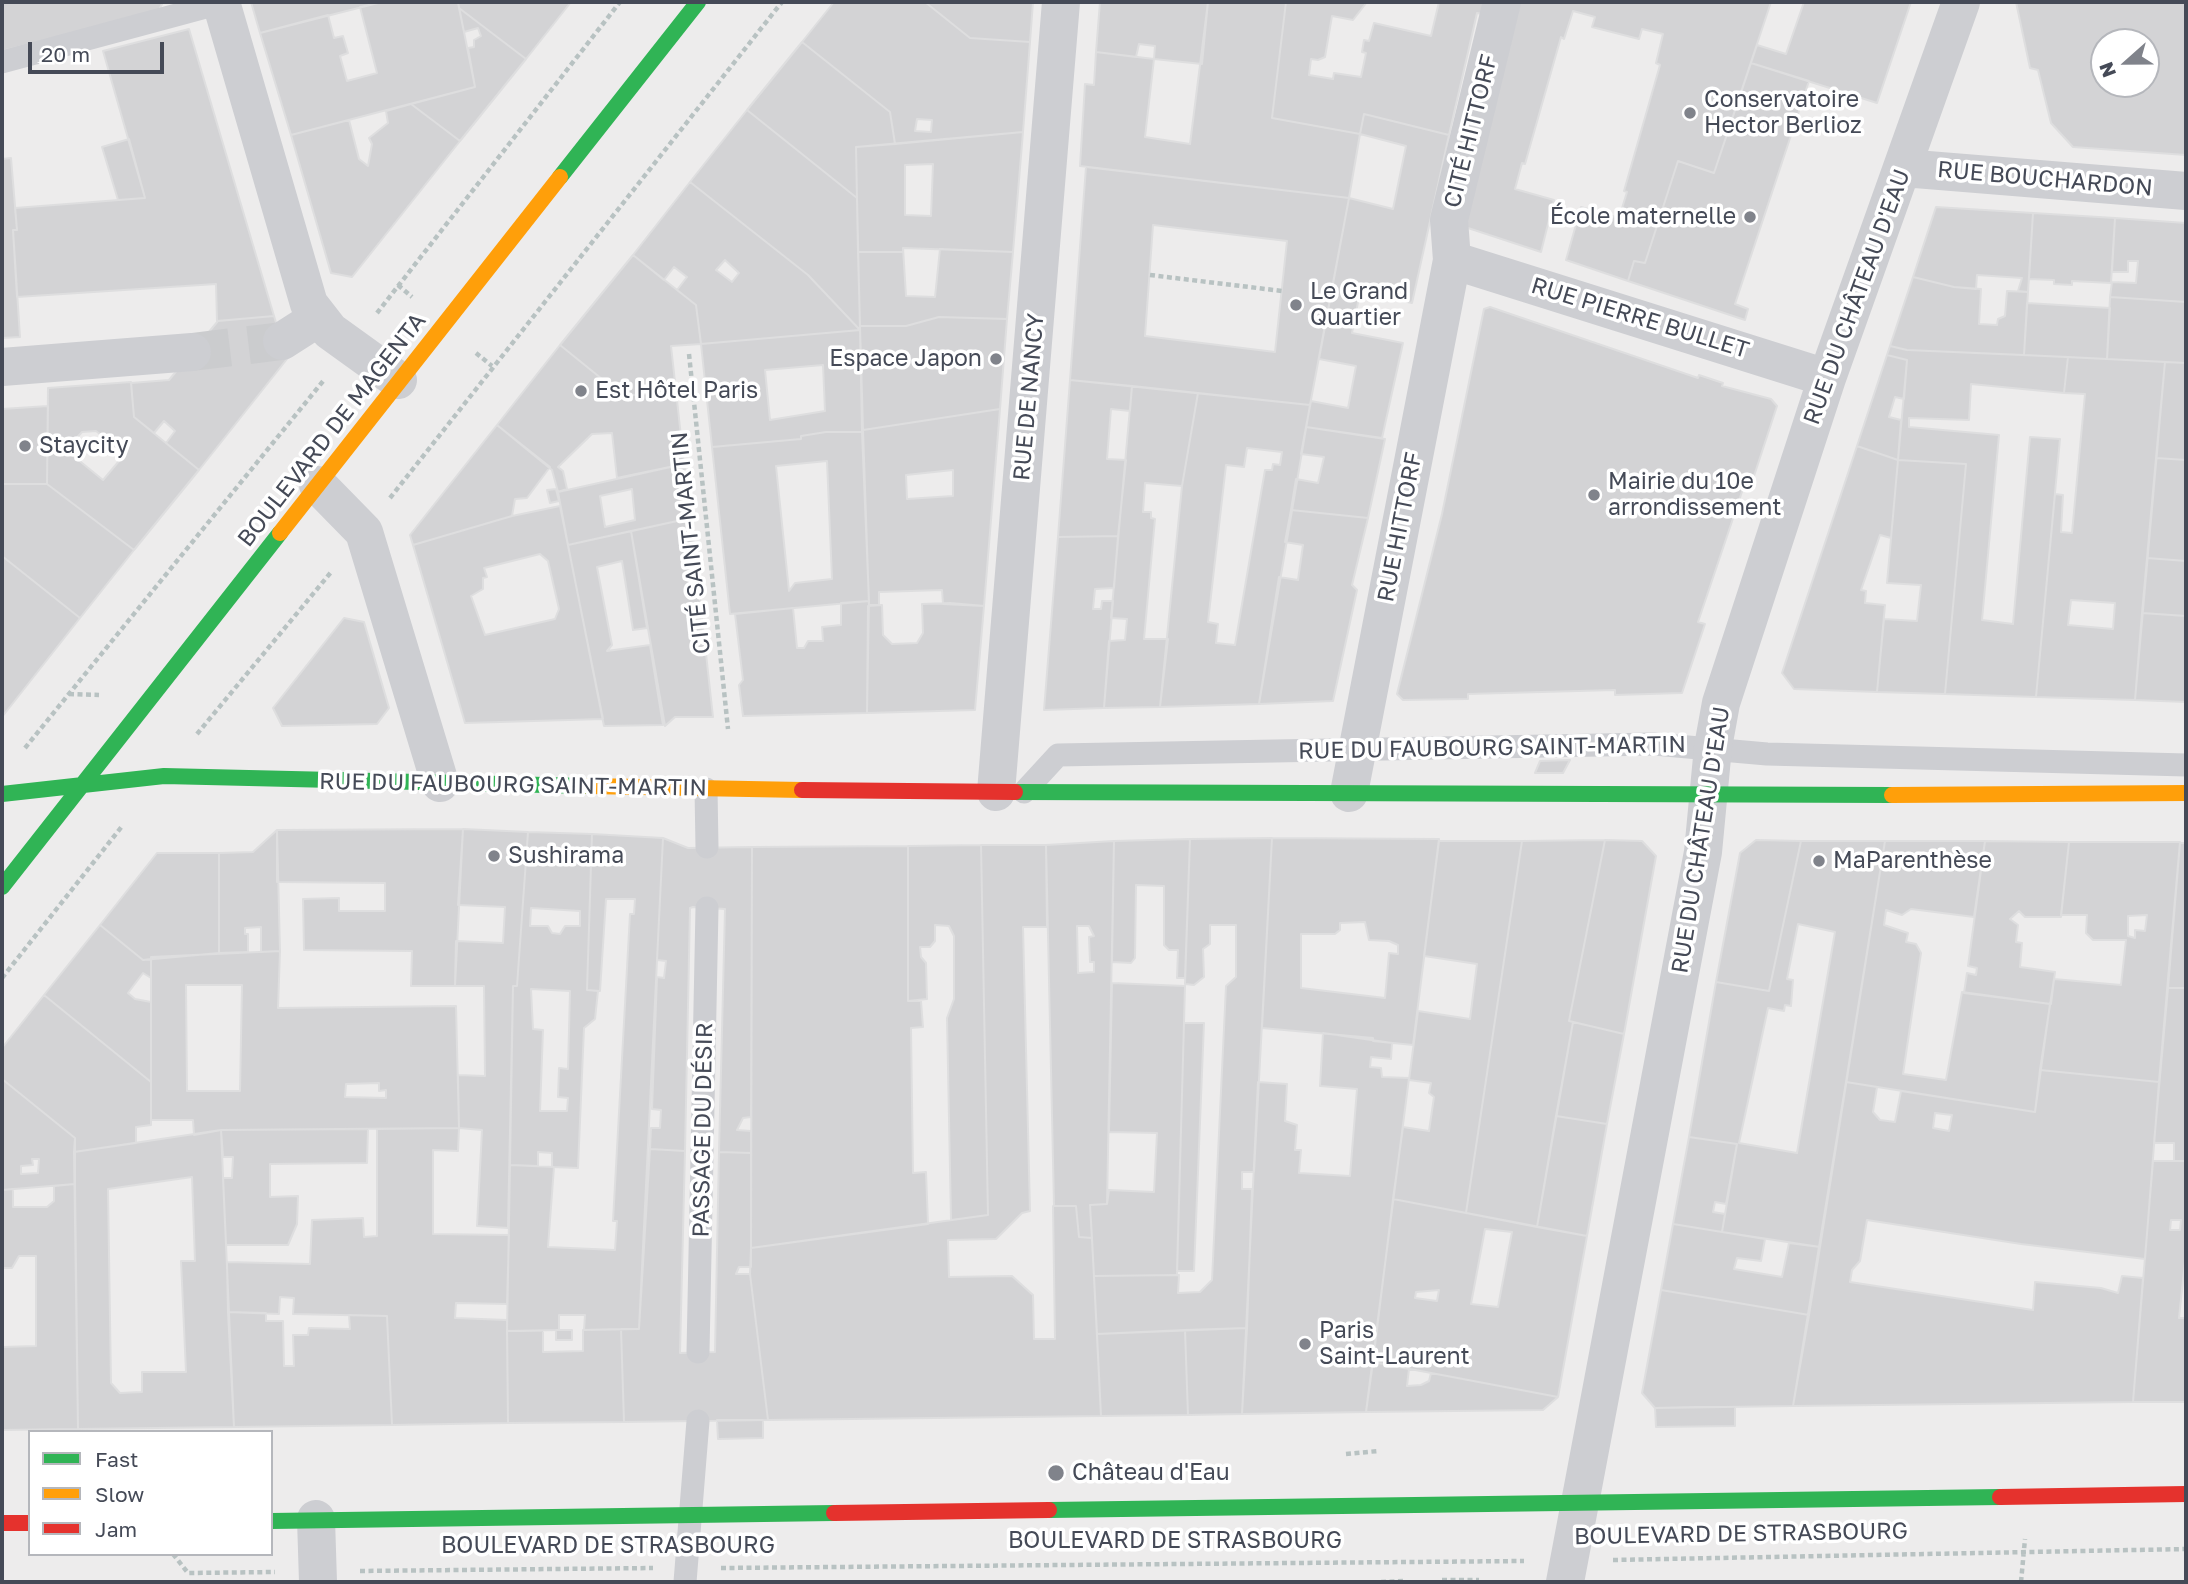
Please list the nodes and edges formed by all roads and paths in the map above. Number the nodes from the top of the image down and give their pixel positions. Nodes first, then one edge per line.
1 (221, 2) edge
2 (620, 2) edge
3 (698, 2) edge
4 (782, 2) edge
5 (1061, 2) edge
6 (1502, 2) edge
7 (1961, 2) edge
8 (2, 62) edge
9 (1903, 167) junction
10 (2186, 191) edge
11 (1452, 260) junction
12 (1150, 275) dead end
13 (1282, 291) dead end
14 (318, 318) junction
15 (371, 320) dead end
16 (282, 341) tunnel mouth
17 (192, 352) tunnel mouth
18 (689, 354) dead end
19 (2, 367) edge
20 (332, 370) dead end
21 (1827, 378) junction
22 (398, 380) junction
23 (318, 485) junction
24 (373, 520) junction
25 (728, 729) dead end
26 (193, 739) dead end
27 (1713, 747) junction
28 (1357, 749) junction
29 (24, 750) dead end
30 (2186, 765) edge
31 (82, 783) junction
32 (440, 783) junction
33 (706, 789) junction
34 (1010, 792) junction
35 (1349, 793) junction
36 (2186, 793) edge
37 (2, 794) edge
38 (1707, 796) junction
39 (131, 815) dead end
40 (707, 847) dead end
41 (2, 887) edge
42 (707, 908) dead end
43 (2, 978) edge
44 (698, 1352) dead end
45 (698, 1421) dead end
46 (1378, 1451) dead end
47 (1346, 1454) dead end
48 (2186, 1494) edge
49 (1581, 1502) junction
50 (692, 1514) junction
51 (316, 1519) junction
52 (273, 1521) edge
53 (2, 1523) edge
54 (28, 1523) edge
55 (2186, 1549) edge
56 (175, 1556) edge
57 (1567, 1572) edge
58 (686, 1575) edge
59 (318, 1577) edge
60 (1442, 1580) dead end
61 (1479, 1580) dead end
62 (1404, 1581) edge
63 (1381, 1582) edge

1 - 8 lane
1 - 14 street
2 - 15 path, BOULEVARD DE MAGENTA
3 - 22 main road, BOULEVARD DE MAGENTA
4 - 24 path
5 - 34 street, RUE DE NANCY
6 - 11 street, CITÉ HITTORF
7 - 9 street, RUE DU CHÂTEAU D'EAU
9 - 10 street, RUE BOUCHARDON
9 - 21 street, RUE DU CHÂTEAU D'EAU
11 - 21 street, RUE PIERRE BULLET
11 - 28 street, RUE HITTORF
12 - 13 path
14 - 16 street
14 - 22 street
17 - 19 street
18 - 25 path, CITÉ SAINT-MARTIN
20 - 29 path, BOULEVARD DE MAGENTA
21 - 27 street, RUE DU CHÂTEAU D'EAU
22 - 23 main road, BOULEVARD DE MAGENTA
23 - 24 street
23 - 31 main road, BOULEVARD DE MAGENTA
24 - 26 path
24 - 32 street
27 - 28 lane, RUE DU FAUBOURG SAINT-MARTIN
27 - 30 lane, RUE DU FAUBOURG SAINT-MARTIN
27 - 38 street, RUE DU CHÂTEAU D'EAU
28 - 34 lane, RUE DU FAUBOURG SAINT-MARTIN
28 - 35 street, RUE HITTORF
31 - 32 main road, RUE DU FAUBOURG SAINT-MARTIN
31 - 37 main road, RUE DU FAUBOURG SAINT-MARTIN
31 - 41 main road, BOULEVARD DE MAGENTA
32 - 33 main road, RUE DU FAUBOURG SAINT-MARTIN
33 - 34 main road, RUE DU FAUBOURG SAINT-MARTIN
33 - 40 lane
34 - 35 main road, RUE DU FAUBOURG SAINT-MARTIN
35 - 38 main road, RUE DU FAUBOURG SAINT-MARTIN
36 - 38 main road, RUE DU FAUBOURG SAINT-MARTIN
38 - 49 street, RUE DU CHÂTEAU D'EAU
39 - 43 path
42 - 44 lane, PASSAGE DU DÉSIR
45 - 50 lane
46 - 47 path
48 - 49 main road, BOULEVARD DE STRASBOURG
49 - 50 main road, BOULEVARD DE STRASBOURG
49 - 57 street, RUE DU CHÂTEAU D'EAU
50 - 51 main road, BOULEVARD DE STRASBOURG
50 - 58 lane
51 - 52 main road, BOULEVARD DE STRASBOURG
51 - 59 street
53 - 54 main road
55 - 57 path, BOULEVARD DE STRASBOURG
56 - 59 path, BOULEVARD DE STRASBOURG
57 - 58 path, BOULEVARD DE STRASBOURG
58 - 59 path, BOULEVARD DE STRASBOURG
60 - 61 path
62 - 63 path

